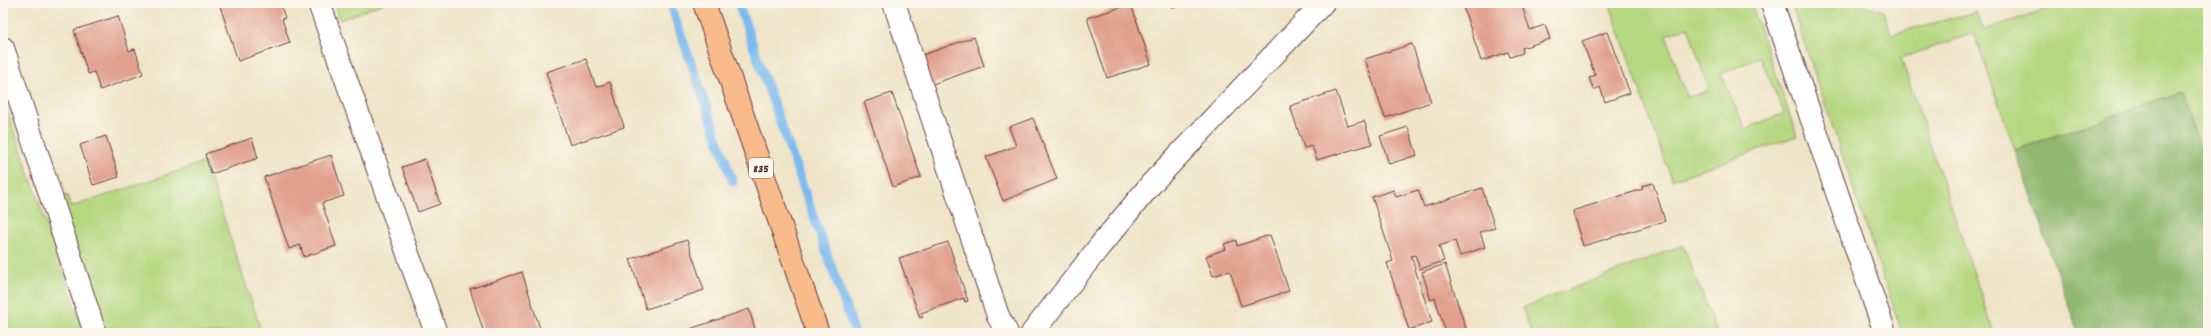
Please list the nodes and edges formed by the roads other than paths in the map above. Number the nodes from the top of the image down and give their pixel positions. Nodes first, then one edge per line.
1 (319, 3) edge
2 (704, 3) edge
3 (894, 3) edge
4 (1323, 3) edge
5 (1772, 3) edge
6 (3, 48) edge
7 (95, 333) edge
8 (436, 333) edge
9 (818, 333) edge
10 (1007, 333) edge
11 (1032, 333) edge
12 (1885, 333) edge

1 - 8 street
2 - 9 main road, 835
3 - 10 street
4 - 11 street
5 - 12 street
6 - 7 street

